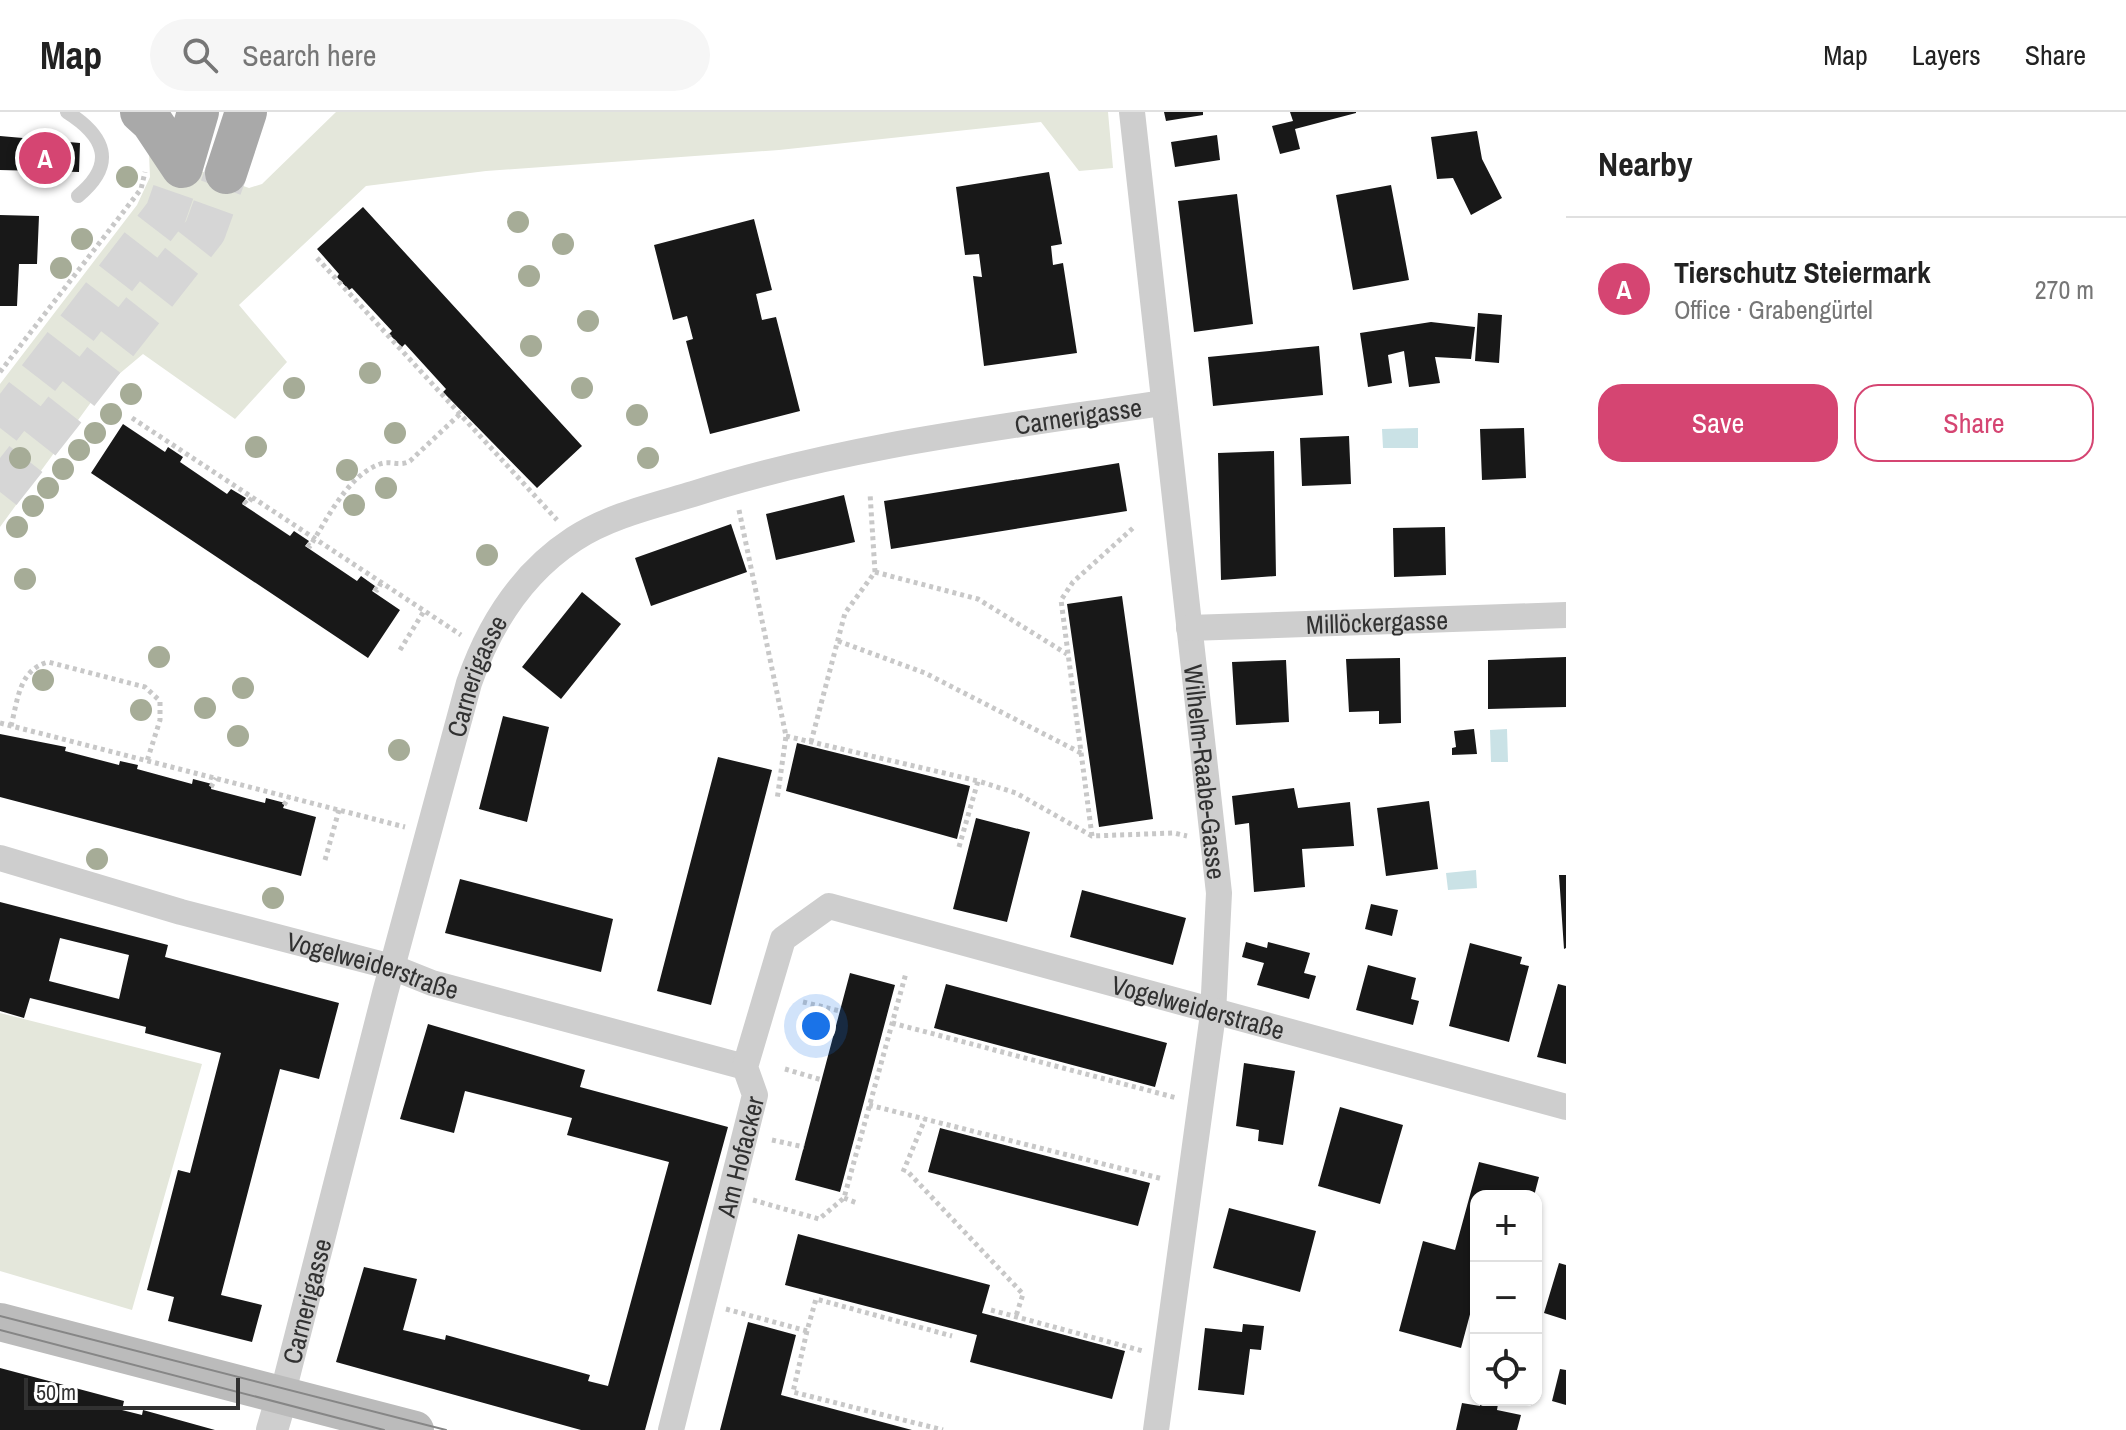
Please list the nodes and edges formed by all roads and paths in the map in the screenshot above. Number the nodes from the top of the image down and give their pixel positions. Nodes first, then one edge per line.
1 (67, 112) edge
2 (141, 112) edge
3 (198, 112) edge
4 (246, 112) edge
5 (1132, 112) edge
6 (164, 166) junction
7 (226, 173) tunnel mouth
8 (78, 196) dead end
9 (317, 258) dead end
10 (0, 372) edge
11 (1163, 403) junction
12 (460, 414) junction
13 (132, 418) dead end
14 (189, 456) junction
15 (181, 460) dead end
16 (870, 493) dead end
17 (252, 498) junction
18 (244, 501) dead end
19 (739, 510) dead end
20 (559, 522) dead end
21 (1133, 528) dead end
22 (314, 539) junction
23 (307, 544) dead end
24 (875, 572) junction
25 (381, 583) junction
26 (374, 588) dead end
27 (424, 611) junction
28 (1566, 615) edge
29 (1189, 628) junction
30 (461, 635) dead end
31 (838, 641) junction
32 (400, 650) dead end
33 (1068, 654) junction
34 (0, 723) edge
35 (11, 726) junction
36 (786, 736) junction
37 (70, 741) junction
38 (811, 742) junction
39 (66, 749) dead end
40 (1081, 753) junction
41 (145, 760) junction
42 (138, 767) dead end
43 (216, 778) junction
44 (978, 781) junction
45 (211, 787) dead end
46 (289, 797) junction
47 (777, 800) dead end
48 (284, 805) dead end
49 (339, 810) junction
50 (405, 827) dead end
51 (1092, 836) junction
52 (1188, 836) dead end
53 (959, 847) dead end
54 (0, 858) edge
55 (325, 860) dead end
56 (829, 906) joint
57 (392, 967) junction
58 (906, 973) dead end
59 (803, 1002) dead end
60 (840, 1011) dead end
61 (1213, 1014) junction
62 (892, 1023) junction
63 (745, 1067) junction
64 (785, 1069) dead end
65 (822, 1080) dead end
66 (1181, 1098) dead end
67 (869, 1105) junction
68 (1566, 1107) edge
69 (925, 1119) junction
70 (767, 1139) dead end
71 (804, 1147) dead end
72 (1171, 1181) dead end
73 (844, 1198) junction
74 (752, 1199) dead end
75 (857, 1203) dead end
76 (721, 1308) dead end
77 (991, 1310) dead end
78 (1016, 1316) junction
79 (0, 1322) edge
80 (807, 1331) junction
81 (952, 1336) dead end
82 (1147, 1352) dead end
83 (277, 1413) edge
84 (415, 1430) edge
85 (671, 1430) edge
86 (943, 1430) edge
87 (1156, 1430) edge

1 - 8 lane
2 - 6 main road
3 - 6 main road
4 - 7 main road
5 - 11 street, Wilhelm-Raabe-Gasse
6 - 10 path
9 - 12 path
11 - 29 street, Wilhelm-Raabe-Gasse
11 - 57 street, Carnerigasse
12 - 20 path
12 - 22 path
13 - 14 path
14 - 15 path
14 - 17 path
16 - 24 path
17 - 18 path
17 - 22 path
19 - 36 path
21 - 33 path
22 - 23 path
22 - 25 path
24 - 31 path
24 - 33 path
25 - 26 path
25 - 27 path
27 - 30 path
27 - 32 path
28 - 29 street, Millöckergasse
29 - 61 street, Wilhelm-Raabe-Gasse
31 - 38 path
31 - 40 path
33 - 40 path
34 - 35 path
35 - 37 path
35 - 41 path
36 - 38 path
36 - 47 path
37 - 39 path
37 - 41 path
38 - 44 path
40 - 51 path
41 - 42 path
41 - 43 path
43 - 45 path
43 - 46 path
44 - 51 path
44 - 53 path
46 - 48 path
46 - 49 path
49 - 50 path
49 - 55 path
51 - 52 path
54 - 57 street, Vogelweiderstraße
56 - 61 street, Vogelweiderstraße
56 - 63 street, Am Hofacker
57 - 63 street, Vogelweiderstraße
57 - 83 street, Carnerigasse
58 - 62 path
59 - 60 path
61 - 68 street, Vogelweiderstraße
61 - 87 street, Wilhelm-Raabe-Gasse
62 - 66 path
62 - 67 path
63 - 85 street, Am Hofacker
64 - 65 path
67 - 69 path
67 - 73 path
69 - 72 path
69 - 78 path
70 - 71 path
73 - 74 path
73 - 75 path
76 - 80 path
77 - 78 path
78 - 82 path
79 - 83 main road
80 - 81 path
80 - 86 path
83 - 84 main road

